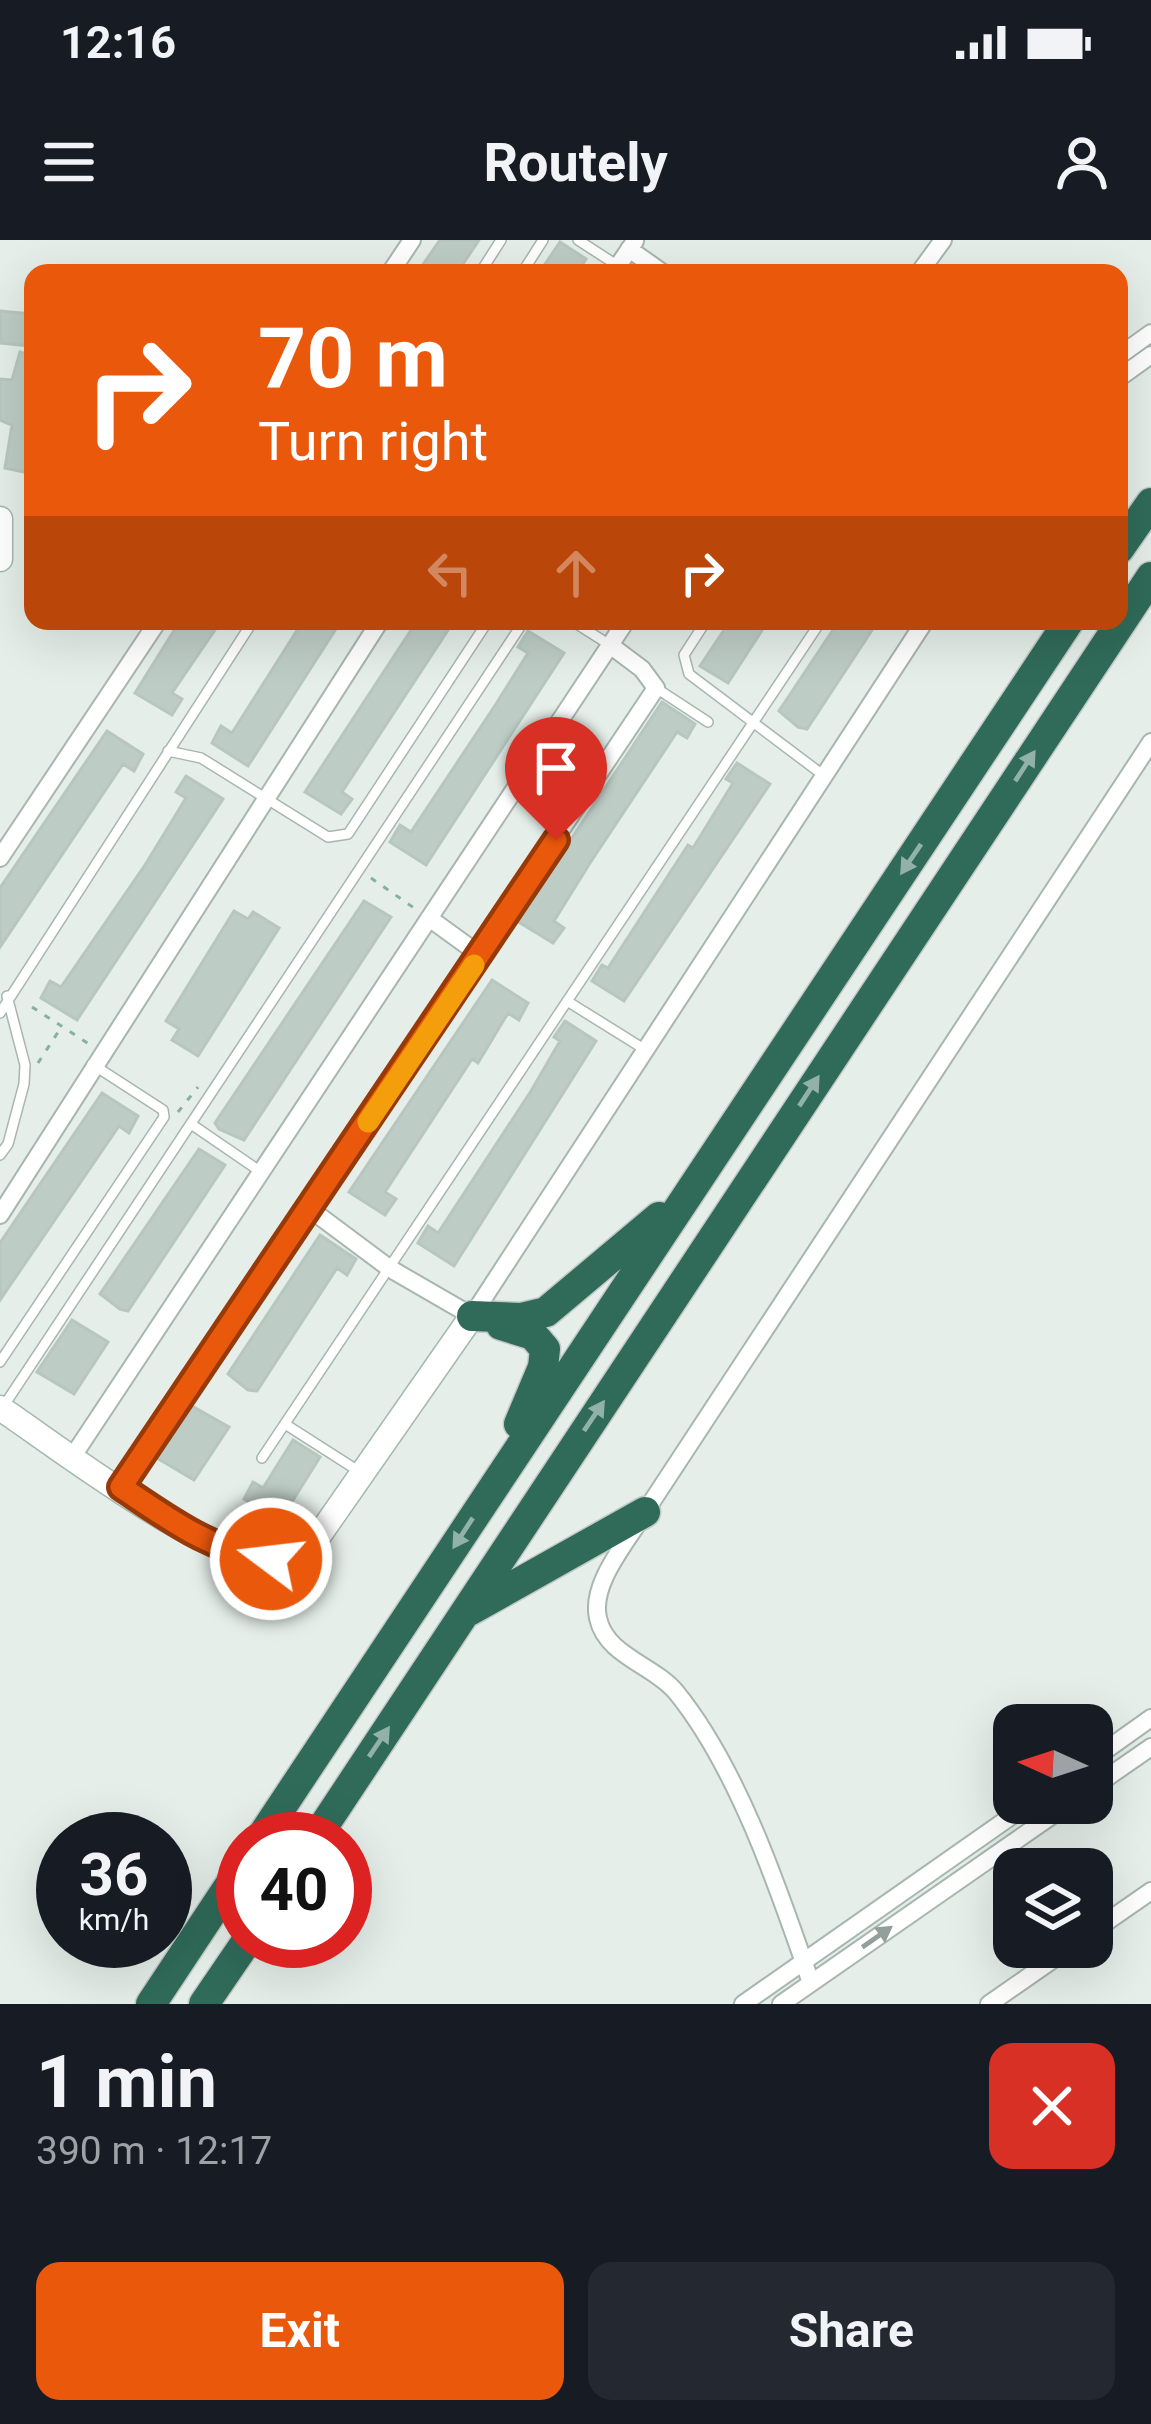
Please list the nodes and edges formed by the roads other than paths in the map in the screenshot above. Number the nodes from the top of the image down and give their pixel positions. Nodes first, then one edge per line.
1 (578, 240) edge
2 (611, 264) edge
3 (1151, 503) edge
4 (0, 519) edge
5 (1128, 536) edge
6 (0, 559) edge
7 (1151, 577) edge
8 (1128, 612) edge
9 (152, 630) edge
10 (247, 630) edge
11 (374, 630) edge
12 (482, 630) edge
13 (518, 630) edge
14 (586, 630) edge
15 (620, 630) edge
16 (700, 630) edge
17 (815, 630) edge
18 (919, 630) edge
19 (1063, 630) edge
20 (1116, 630) edge
21 (610, 645) junction
22 (656, 688) junction
23 (708, 722) dead end
24 (754, 722) junction
25 (1151, 742) edge
26 (168, 751) junction
27 (825, 776) junction
28 (265, 799) junction
29 (0, 858) edge
30 (429, 918) junction
31 (480, 955) junction
32 (7, 996) junction
33 (567, 1001) junction
34 (0, 1013) edge
35 (646, 1051) junction
36 (97, 1058) junction
37 (191, 1124) junction
38 (0, 1154) edge
39 (261, 1172) junction
40 (695, 1185) junction
41 (310, 1209) junction
42 (0, 1215) edge
43 (389, 1268) junction
44 (472, 1316) junction
45 (0, 1362) edge
46 (1, 1409) edge
47 (285, 1424) junction
48 (73, 1456) junction
49 (262, 1458) dead end
50 (360, 1472) junction
51 (121, 1487) junction
52 (491, 1490) junction
53 (645, 1512) junction
54 (464, 1614) junction
55 (1151, 1718) edge
56 (1113, 1745) edge
57 (1151, 1747) edge
58 (1113, 1773) edge
59 (278, 1812) edge
60 (333, 1812) edge
61 (1000, 1824) edge
62 (1040, 1824) edge
63 (1151, 1892) edge
64 (216, 1906) edge
65 (1113, 1918) edge
66 (804, 1961) junction
67 (229, 1968) edge
68 (1041, 1968) edge
69 (811, 1982) junction
70 (151, 2004) edge
71 (204, 2004) edge
72 (743, 2004) edge
73 (781, 2004) edge
74 (989, 2004) edge

1 - 2 lane
3 - 5 highway
4 - 6 street
8 -> 7 highway
9 - 29 street
10 - 26 lane
11 - 28 street
12 - 28 lane
13 - 37 lane
14 - 21 lane
15 - 21 street
16 - 24 lane
17 - 24 lane
18 - 27 street
19 -> 40 highway
54 -> 20 highway
21 - 22 street
21 - 30 street
22 - 23 lane
22 - 31 street
24 - 27 lane
24 - 33 lane
25 - 53 street
26 - 28 lane
26 - 32 lane
27 - 35 street
28 - 36 street
30 - 31 street
30 - 39 street
31 - 41 street
32 - 34 lane
32 - 38 lane
33 - 35 lane
33 - 43 lane
35 - 44 street
36 - 42 street
36 - 45 lane
37 - 39 lane
37 - 46 lane
39 - 48 street
40 - 44 highway
40 - 52 highway
41 - 43 street
41 - 51 street
43 - 44 street
43 - 47 lane
44 - 50 street
44 - 52 highway
46 - 48 street
47 - 49 lane
47 - 50 lane
48 - 51 street
50 - 51 street
52 -> 59 highway
53 - 54 highway
53 - 66 street
60 -> 54 highway
55 - 56 street
57 - 58 street
61 - 66 street
69 -> 62 street
63 - 65 street
64 - 70 highway
66 - 69 street
66 - 72 street
67 - 71 highway
68 - 74 street
69 - 73 street

